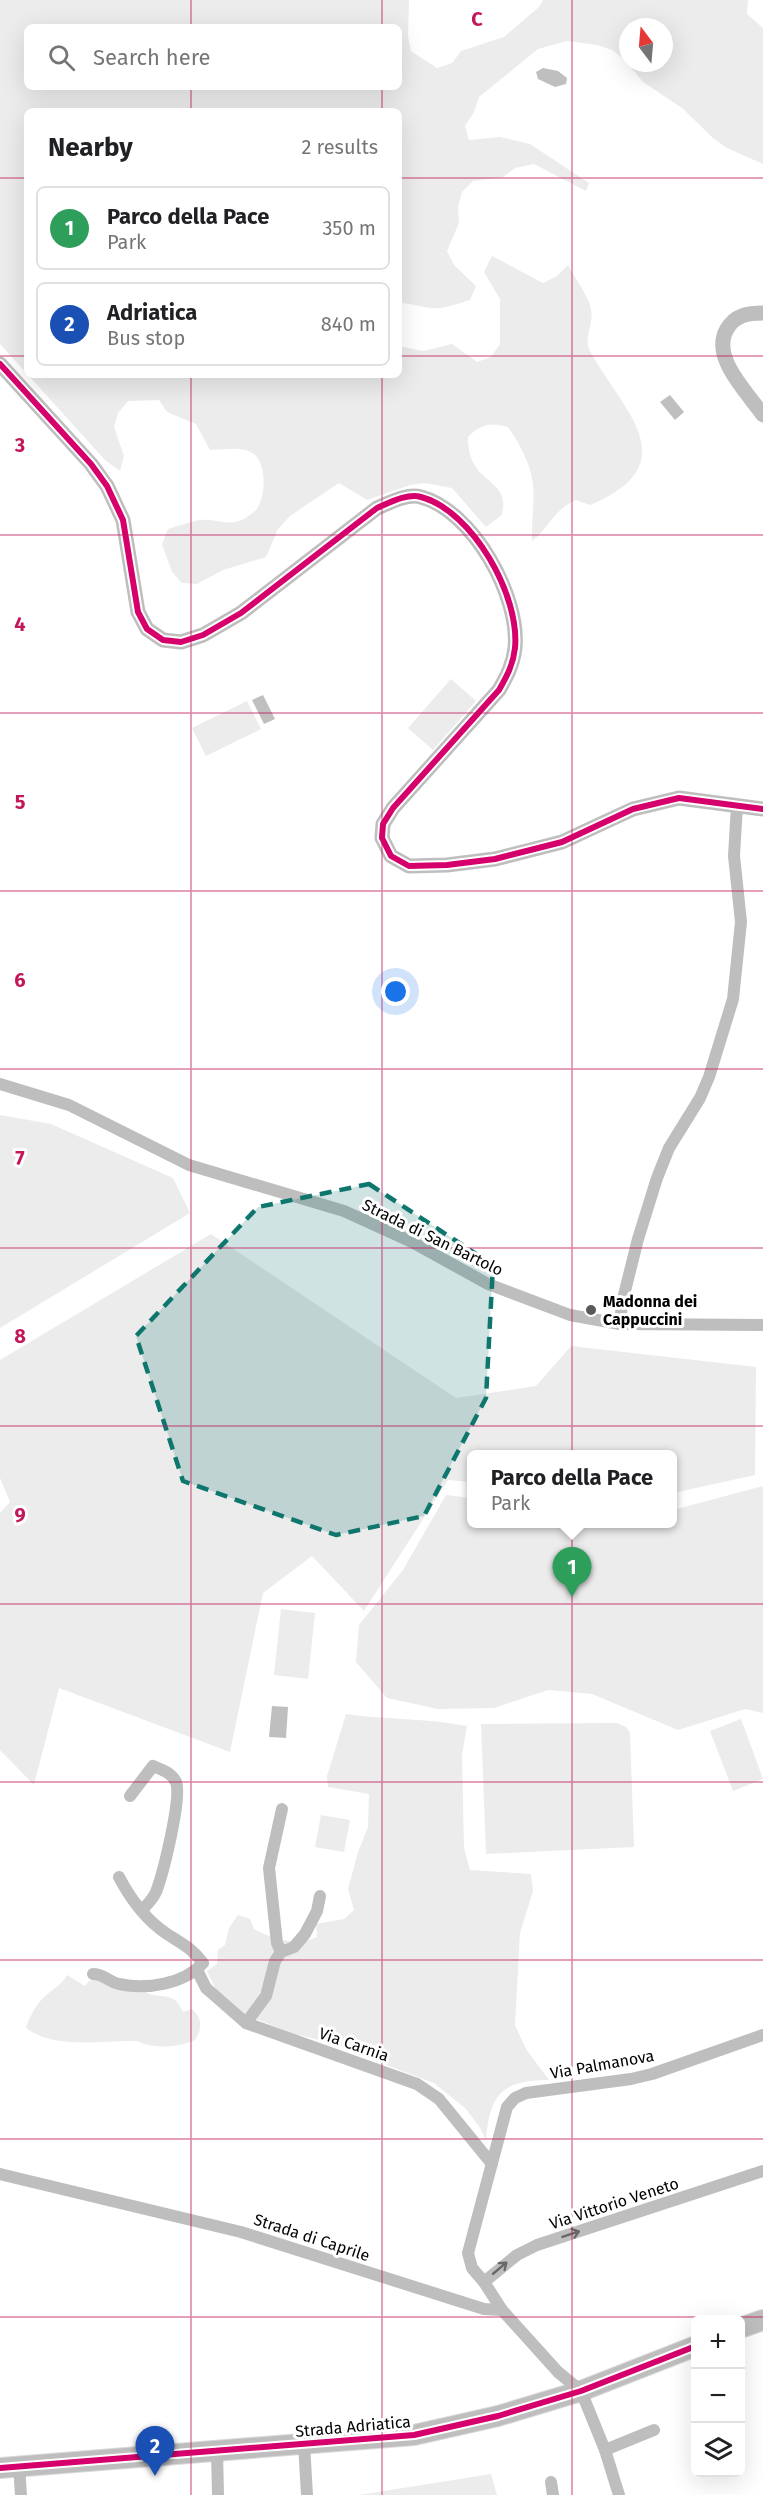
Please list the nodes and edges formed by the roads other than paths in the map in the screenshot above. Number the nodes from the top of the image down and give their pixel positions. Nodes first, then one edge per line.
1 (763, 313) edge
2 (0, 364) edge
3 (763, 415) edge
4 (737, 805) junction
5 (763, 809) edge
6 (0, 1084) edge
7 (620, 1324) junction
8 (763, 1325) edge
9 (130, 1796) dead end
10 (282, 1809) dead end
11 (119, 1877) dead end
12 (320, 1896) dead end
13 (142, 1910) junction
14 (282, 1952) junction
15 (197, 1970) junction
16 (93, 1974) dead end
17 (246, 2023) junction
18 (763, 2035) edge
19 (492, 2164) junction
20 (763, 2171) edge
21 (0, 2174) edge
22 (484, 2282) junction
23 (502, 2310) junction
24 (763, 2320) edge
25 (745, 2327) edge
26 (691, 2348) edge
27 (581, 2391) junction
28 (654, 2430) dead end
29 (304, 2444) junction
30 (605, 2450) junction
31 (217, 2451) junction
32 (9, 2467) edge
33 (551, 2482) dead end
34 (21, 2495) edge
35 (219, 2495) edge
36 (307, 2495) edge
37 (553, 2495) edge
38 (619, 2495) edge

1 - 3 street
2 - 4 street
4 - 5 street
4 - 7 street
6 - 7 street, Strada di San Bartolo
7 - 8 street, Strada di San Bartolo
9 - 13 street
10 - 14 street
11 - 13 street
12 - 14 street
13 - 15 street, Via Carnia
14 - 17 street
15 - 16 street
15 - 17 street, Via Carnia
17 - 19 street, Via Carnia
18 - 19 street, Via Palmanova
19 - 22 street
22 -> 20 street, Via Vittorio Veneto
21 - 23 street, Strada di Caprile
22 - 23 street
23 - 27 street
24 - 25 main road
26 - 27 main road, Strada Adriatica
27 - 29 main road, Strada Adriatica
27 - 30 street
28 - 30 street
29 - 31 main road, Strada Adriatica
29 - 36 street
30 - 38 street
31 - 32 main road, Strada Adriatica
31 - 35 street
32 - 34 street
33 - 37 street

